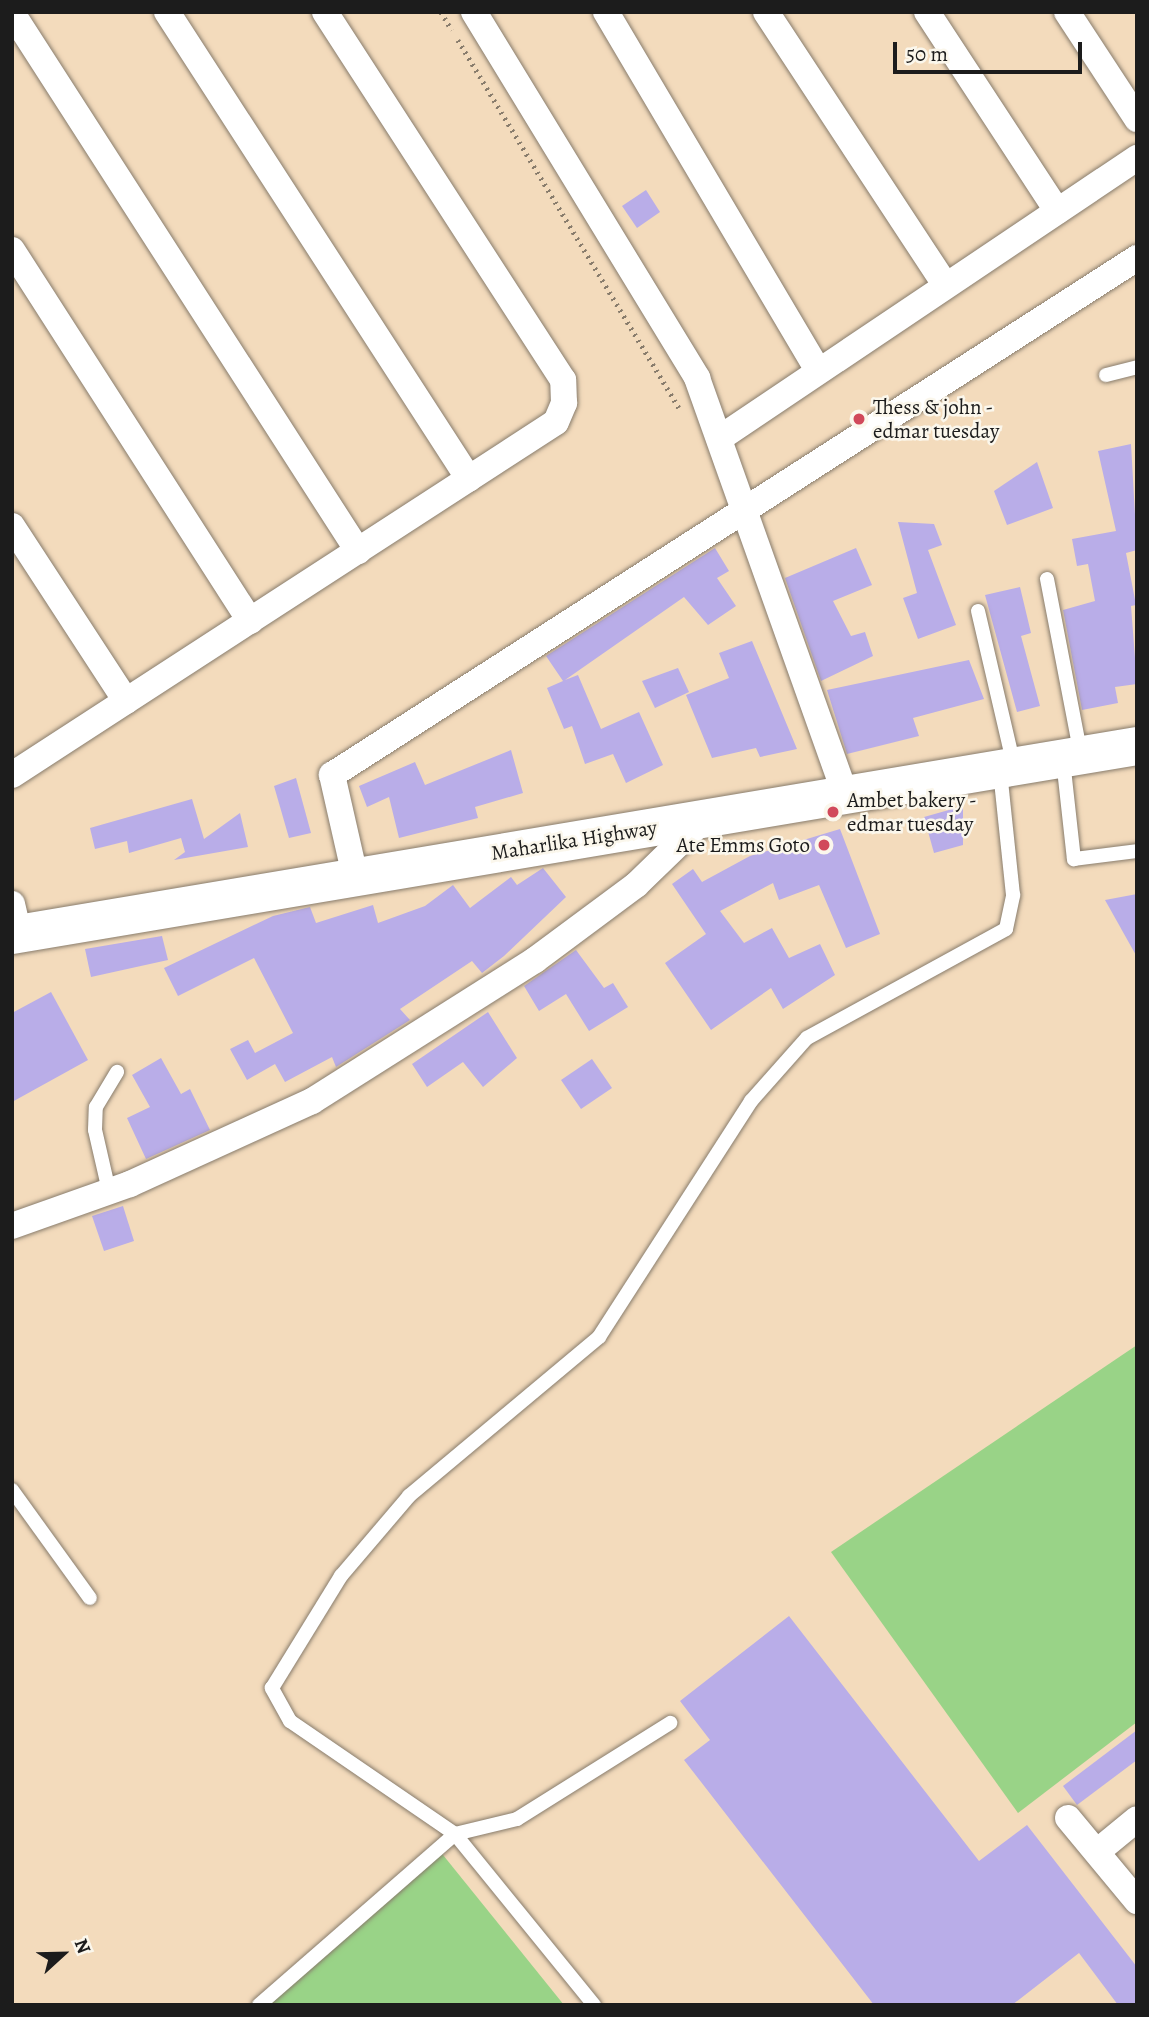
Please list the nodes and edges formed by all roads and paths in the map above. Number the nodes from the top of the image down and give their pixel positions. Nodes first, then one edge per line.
1 (167, 12) edge
2 (325, 12) edge
3 (441, 12) edge
4 (474, 12) edge
5 (606, 12) edge
6 (766, 12) edge
7 (927, 12) edge
8 (1068, 12) edge
9 (12, 13) edge
10 (1137, 119) edge
11 (1137, 158) edge
12 (1057, 211) junction
13 (12, 250) edge
14 (1137, 258) edge
15 (945, 284) junction
16 (1137, 367) edge
17 (817, 369) junction
18 (1106, 375) dead end
19 (723, 436) junction
20 (469, 479) junction
21 (750, 511) junction
22 (12, 526) edge
23 (358, 551) junction
24 (1047, 579) dead end
25 (978, 611) dead end
26 (250, 621) junction
27 (126, 701) junction
28 (1137, 746) edge
29 (1072, 757) junction
30 (1007, 768) junction
31 (12, 775) edge
32 (846, 797) junction
33 (704, 819) junction
34 (1137, 851) edge
35 (355, 876) junction
36 (15, 925) edge
37 (117, 1072) dead end
38 (109, 1191) junction
39 (12, 1226) edge
40 (12, 1490) edge
41 (90, 1598) dead end
42 (670, 1723) dead end
43 (1068, 1818) dead end
44 (1137, 1819) edge
45 (455, 1834) junction
46 (1098, 1851) junction
47 (1137, 1900) edge
48 (259, 2005) edge
49 (594, 2005) edge

1 - 20 street
2 - 20 street
3 - 19 path
4 - 19 street
5 - 17 street
6 - 15 street
7 - 12 street
8 - 10 street
9 - 23 street
11 - 12 street
12 - 15 street
13 - 26 street
14 - 21 street
15 - 17 street
16 - 18 lane
17 - 19 street
19 - 21 street
20 - 23 street
21 - 32 street
21 - 35 street
22 - 27 street
23 - 26 street
24 - 29 lane
25 - 30 lane
26 - 27 street
27 - 31 street
28 - 29 highway, Maharlika Highway
29 - 30 highway, Maharlika Highway
29 - 34 lane
30 - 32 highway, Maharlika Highway
30 - 45 lane
32 - 33 highway, Maharlika Highway
33 - 35 highway, Maharlika Highway
33 - 38 street
35 - 36 highway, Maharlika Highway
37 - 38 lane
38 - 39 street
40 - 41 lane
42 - 45 lane
43 - 46 street
44 - 46 street
45 - 48 lane
45 - 49 lane
46 - 47 street

